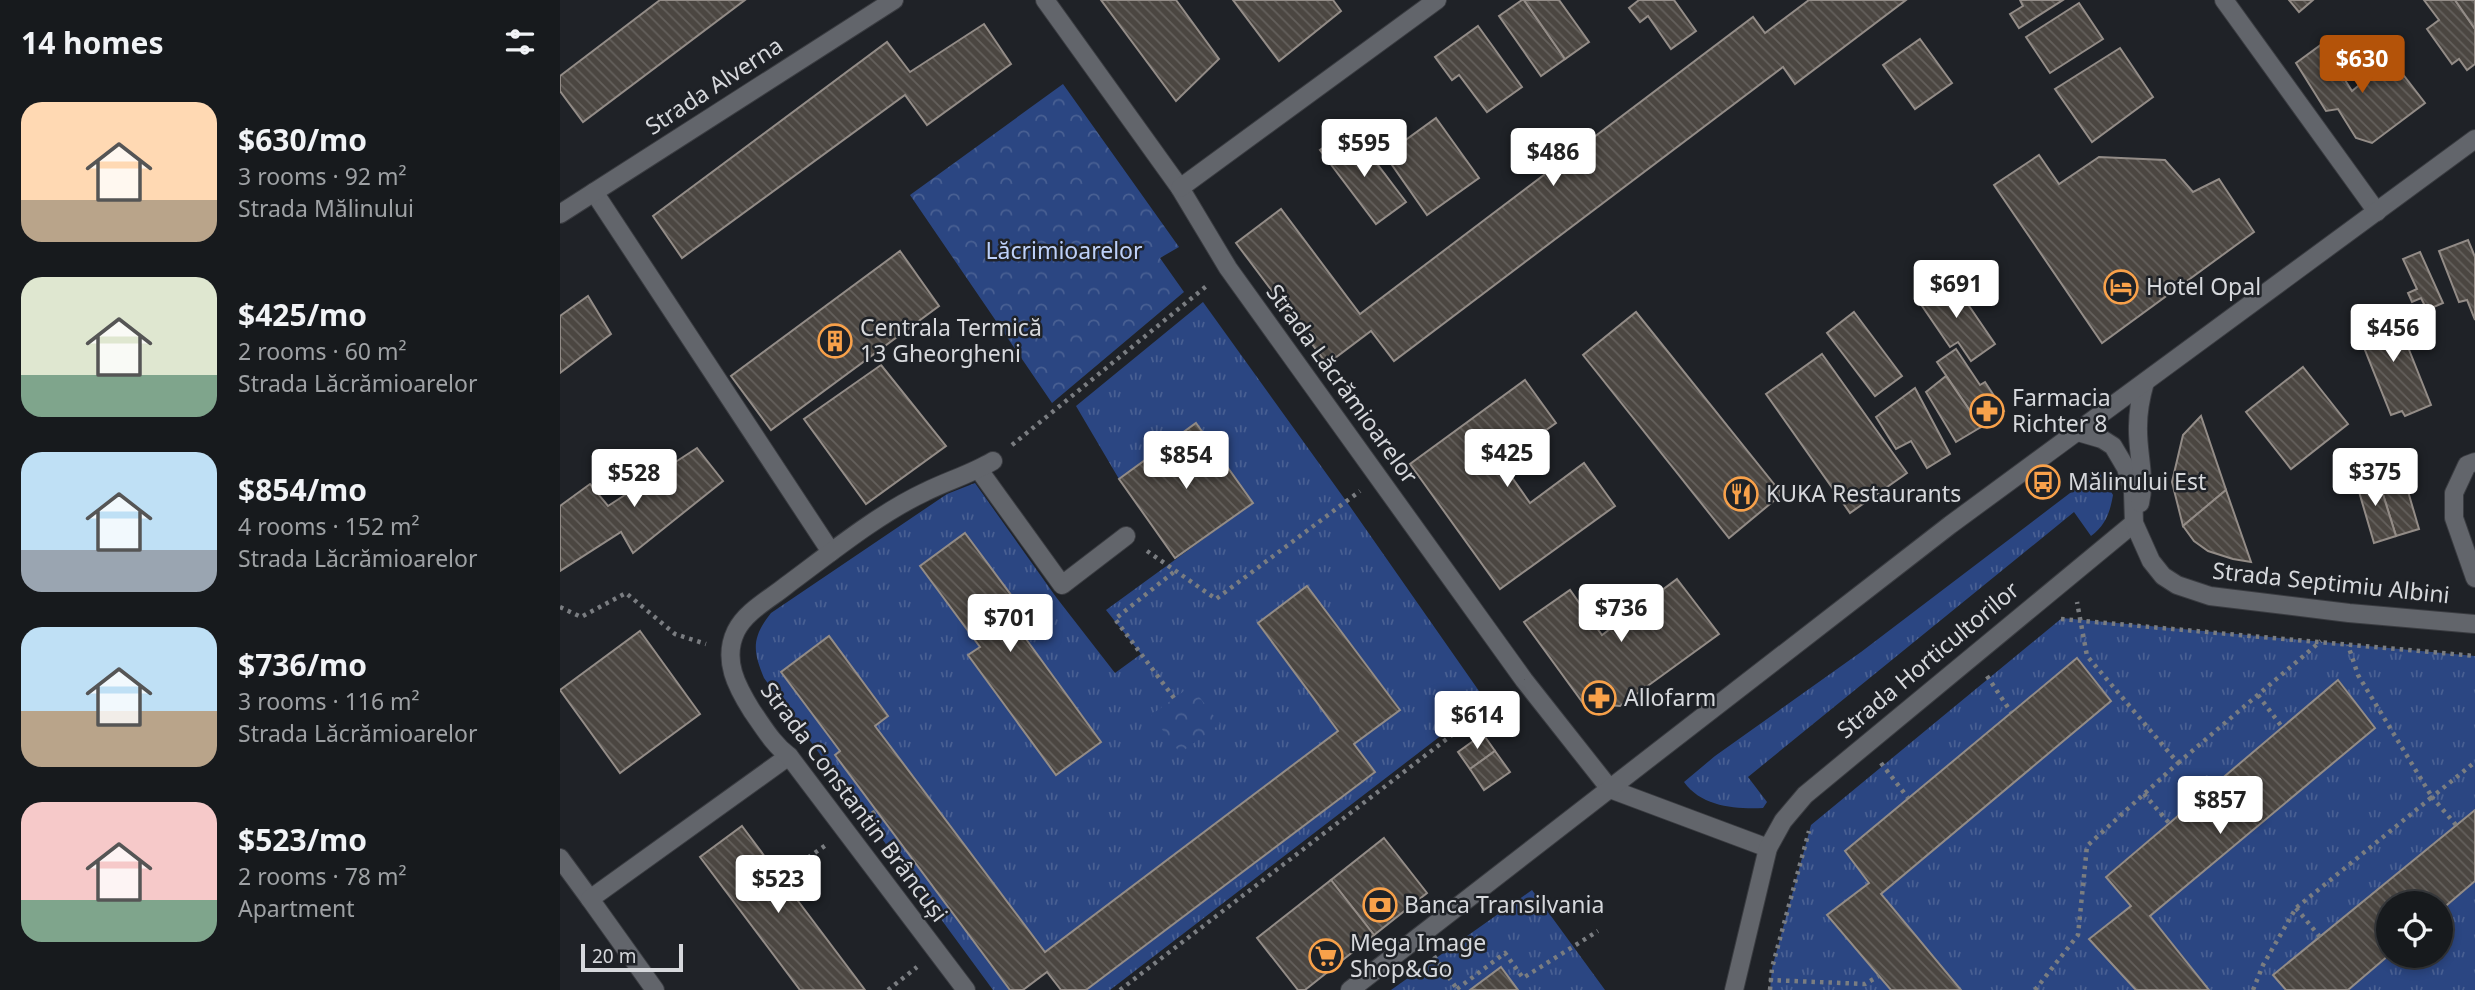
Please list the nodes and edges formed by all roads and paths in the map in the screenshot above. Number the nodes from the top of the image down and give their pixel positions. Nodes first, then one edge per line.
1 (894, 0) edge
2 (1045, 0) edge
3 (1437, 0) edge
4 (2224, 0) edge
5 (2475, 139) edge
6 (1180, 188) junction
7 (594, 192) junction
8 (2377, 212) junction
9 (560, 214) edge
10 (1228, 268) junction
11 (2145, 382) junction
12 (2078, 432) junction
13 (2475, 462) edge
14 (986, 466) junction
15 (1378, 477) junction
16 (2134, 523) junction
17 (1126, 536) joint
18 (831, 552) junction
19 (1175, 571) junction
20 (2072, 574) junction
21 (2475, 578) edge
22 (560, 607) edge
23 (2345, 618) junction
24 (2080, 619) junction
25 (2475, 624) edge
26 (2052, 626) dead end
27 (2321, 642) junction
28 (2348, 644) junction
29 (730, 652) junction
30 (1973, 655) junction
31 (2475, 656) edge
32 (1989, 678) junction
33 (1524, 680) junction
34 (1978, 687) dead end
35 (2258, 695) junction
36 (1174, 698) dead end
37 (2011, 712) dead end
38 (2282, 727) dead end
39 (1866, 743) junction
40 (789, 756) junction
41 (1893, 757) dead end
42 (2475, 762) edge
43 (2178, 763) junction
44 (1883, 766) junction
45 (1610, 789) junction
46 (2144, 794) junction
47 (2432, 797) junction
48 (1908, 799) dead end
49 (2169, 824) dead end
50 (1811, 825) dead end
51 (2456, 825) dead end
52 (845, 832) junction
53 (1768, 848) junction
54 (560, 858) edge
55 (780, 877) dead end
56 (590, 899) junction
57 (2296, 908) junction
58 (1598, 931) dead end
59 (1420, 936) junction
60 (2320, 937) dead end
61 (936, 952) junction
62 (1879, 976) dead end
63 (1771, 981) junction
64 (1735, 983) edge
65 (655, 990) edge
66 (888, 990) edge
67 (966, 990) edge
68 (1120, 990) edge
69 (1350, 990) edge
70 (1457, 990) edge
71 (1770, 990) edge
72 (2035, 990) edge
73 (2253, 990) edge

1 - 7 street, Strada Alverna
2 - 6 street, Strada Lăcrămioarelor
3 - 6 street
4 - 8 street
5 - 8 street
6 - 10 street, Strada Lăcrămioarelor
7 - 9 street, Strada Alverna
7 - 18 street
8 - 11 street
10 - 14 path
10 - 15 street, Strada Lăcrămioarelor
11 - 12 street
11 - 16 street
12 - 16 street, Strada Septimiu Albini
12 - 45 street
13 - 21 street
14 - 17 street
14 - 18 street
15 - 19 path
15 - 33 street, Strada Lăcrămioarelor
16 - 20 street, Strada Horticultorilor
16 - 23 street, Strada Septimiu Albini
17 - 19 path
18 - 29 street
19 - 36 path
20 - 24 path
20 - 30 street, Strada Horticultorilor
22 - 29 path
23 - 25 street, Strada Septimiu Albini
23 - 27 path
23 - 28 path
24 - 26 path
24 - 27 path
24 - 43 path
27 - 28 path
27 - 35 path
28 - 31 path
28 - 47 path
29 - 40 street, Strada Constantin Brâncuși
30 - 32 path
30 - 39 street, Strada Horticultorilor
32 - 34 path
32 - 37 path
33 - 45 street, Strada Lăcrămioarelor
33 - 68 path
35 - 38 path
35 - 43 path
39 - 44 path
39 - 53 street, Strada Horticultorilor
40 - 52 street, Strada Constantin Brâncuși
40 - 56 street
41 - 44 path
42 - 47 path
43 - 46 path
44 - 48 path
45 - 53 street
45 - 59 street
46 - 49 path
46 - 72 path
47 - 51 path
47 - 57 path
50 - 63 path
52 - 55 path
52 - 61 street, Strada Constantin Brâncuși
53 - 64 street, Strada Horticultorilor
54 - 56 street
56 - 65 street
57 - 60 path
57 - 73 path
58 - 70 path
59 - 69 street
59 - 70 path
61 - 66 path
61 - 67 street, Strada Constantin Brâncuși
62 - 63 path
63 - 64 path
63 - 71 path

